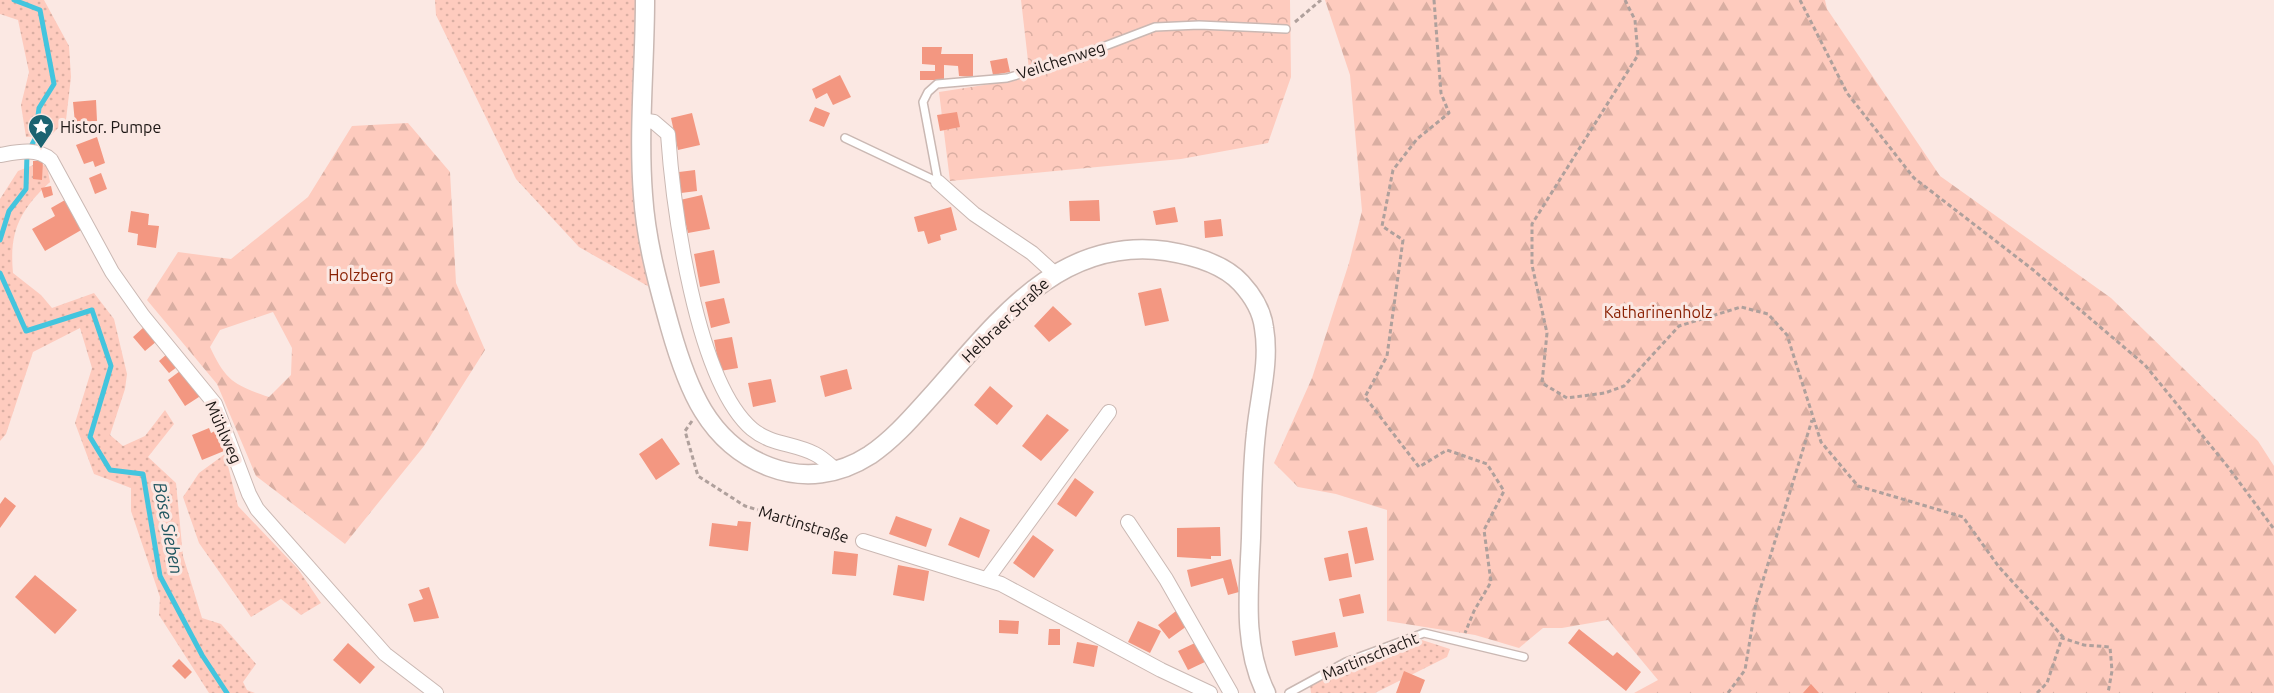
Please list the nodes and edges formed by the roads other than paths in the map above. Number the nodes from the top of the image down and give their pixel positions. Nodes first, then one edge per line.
1 (645, 0) edge
2 (1286, 29) road end
3 (641, 120) junction
4 (844, 138) dead end
5 (5, 154) edge
6 (938, 182) junction
7 (1054, 273) junction
8 (1109, 412) dead end
9 (837, 471) junction
10 (1128, 522) dead end
11 (863, 541) road end
12 (987, 579) junction
13 (1524, 657) dead end
14 (1262, 692) edge
15 (436, 693) edge
16 (1210, 693) edge
17 (1231, 693) edge
18 (1289, 693) edge

1 - 3 main road, Helbraer Straße
2 - 6 lane, Veilchenweg
3 - 9 street
3 - 9 main road, Helbraer Straße
4 - 6 lane
5 - 15 street, Mühlweg
6 - 7 street
7 - 9 main road, Helbraer Straße
7 - 14 main road, Helbraer Straße
8 - 12 street
10 - 17 street
11 - 12 street, Martinstraße
12 - 16 street, Martinstraße
13 - 18 lane, Martinschacht

